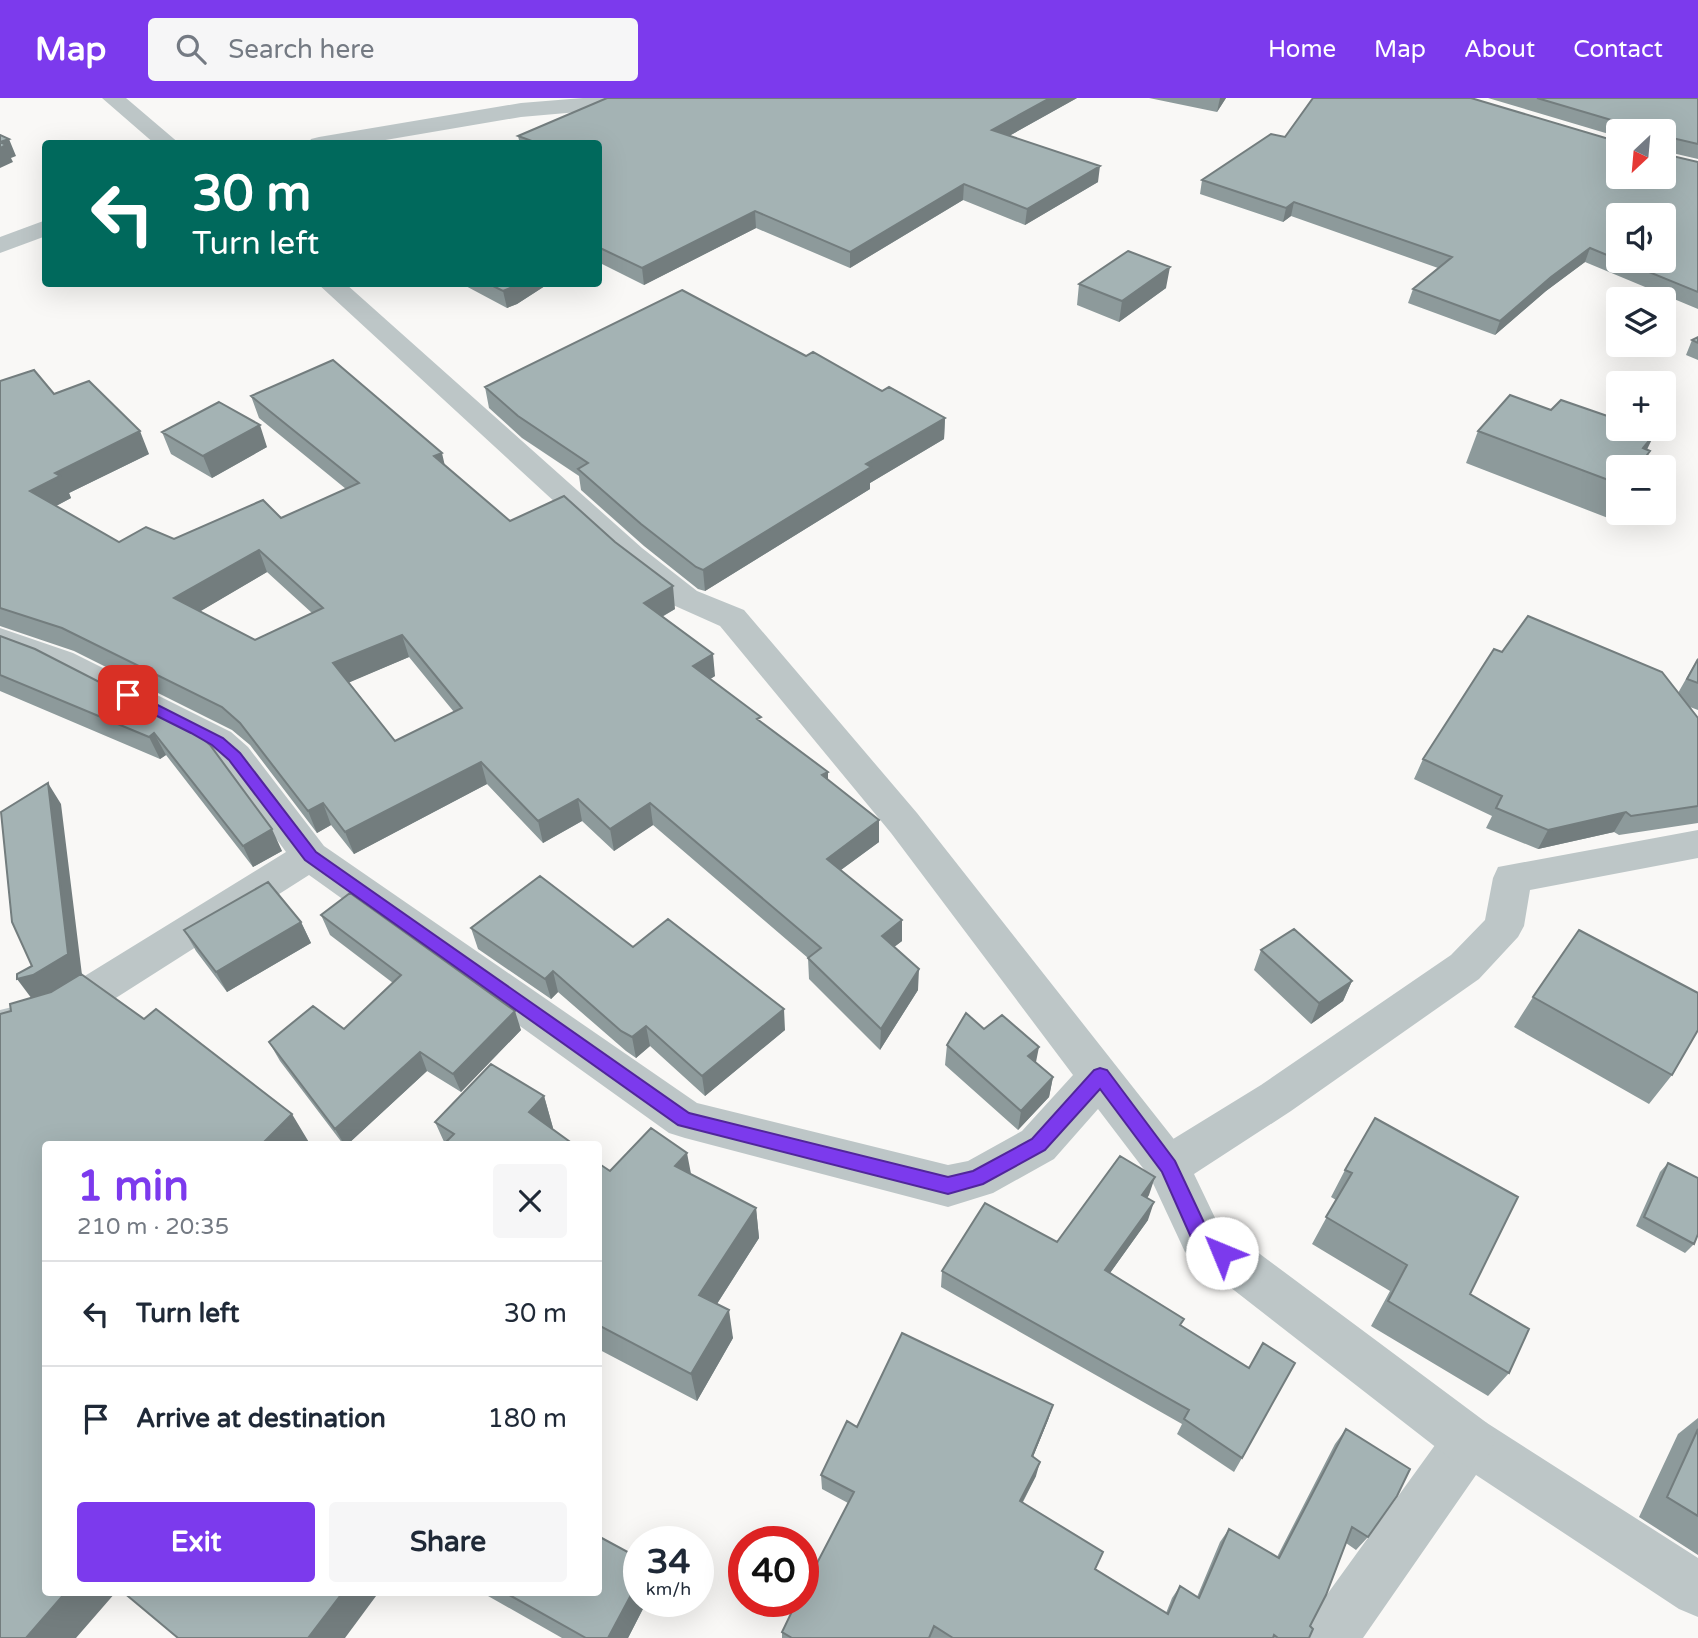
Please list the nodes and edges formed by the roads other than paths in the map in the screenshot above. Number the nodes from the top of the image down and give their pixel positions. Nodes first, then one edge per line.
1 (113, 98) edge
2 (611, 99) edge
3 (164, 140) edge
4 (343, 140) edge
5 (42, 229) edge
6 (0, 246) edge
7 (334, 287) edge
8 (0, 639) edge
9 (1698, 844) edge
10 (310, 856) junction
11 (0, 1028) edge
12 (1100, 1076) junction
13 (1168, 1167) junction
14 (1469, 1441) junction
15 (1698, 1590) edge
16 (1330, 1638) edge

1 - 3 street
2 - 4 street
5 - 6 street
7 - 12 street
8 - 10 street
9 - 13 street
10 - 11 street
10 - 12 street
12 - 13 street
13 - 14 street
14 - 15 street
14 - 16 street

